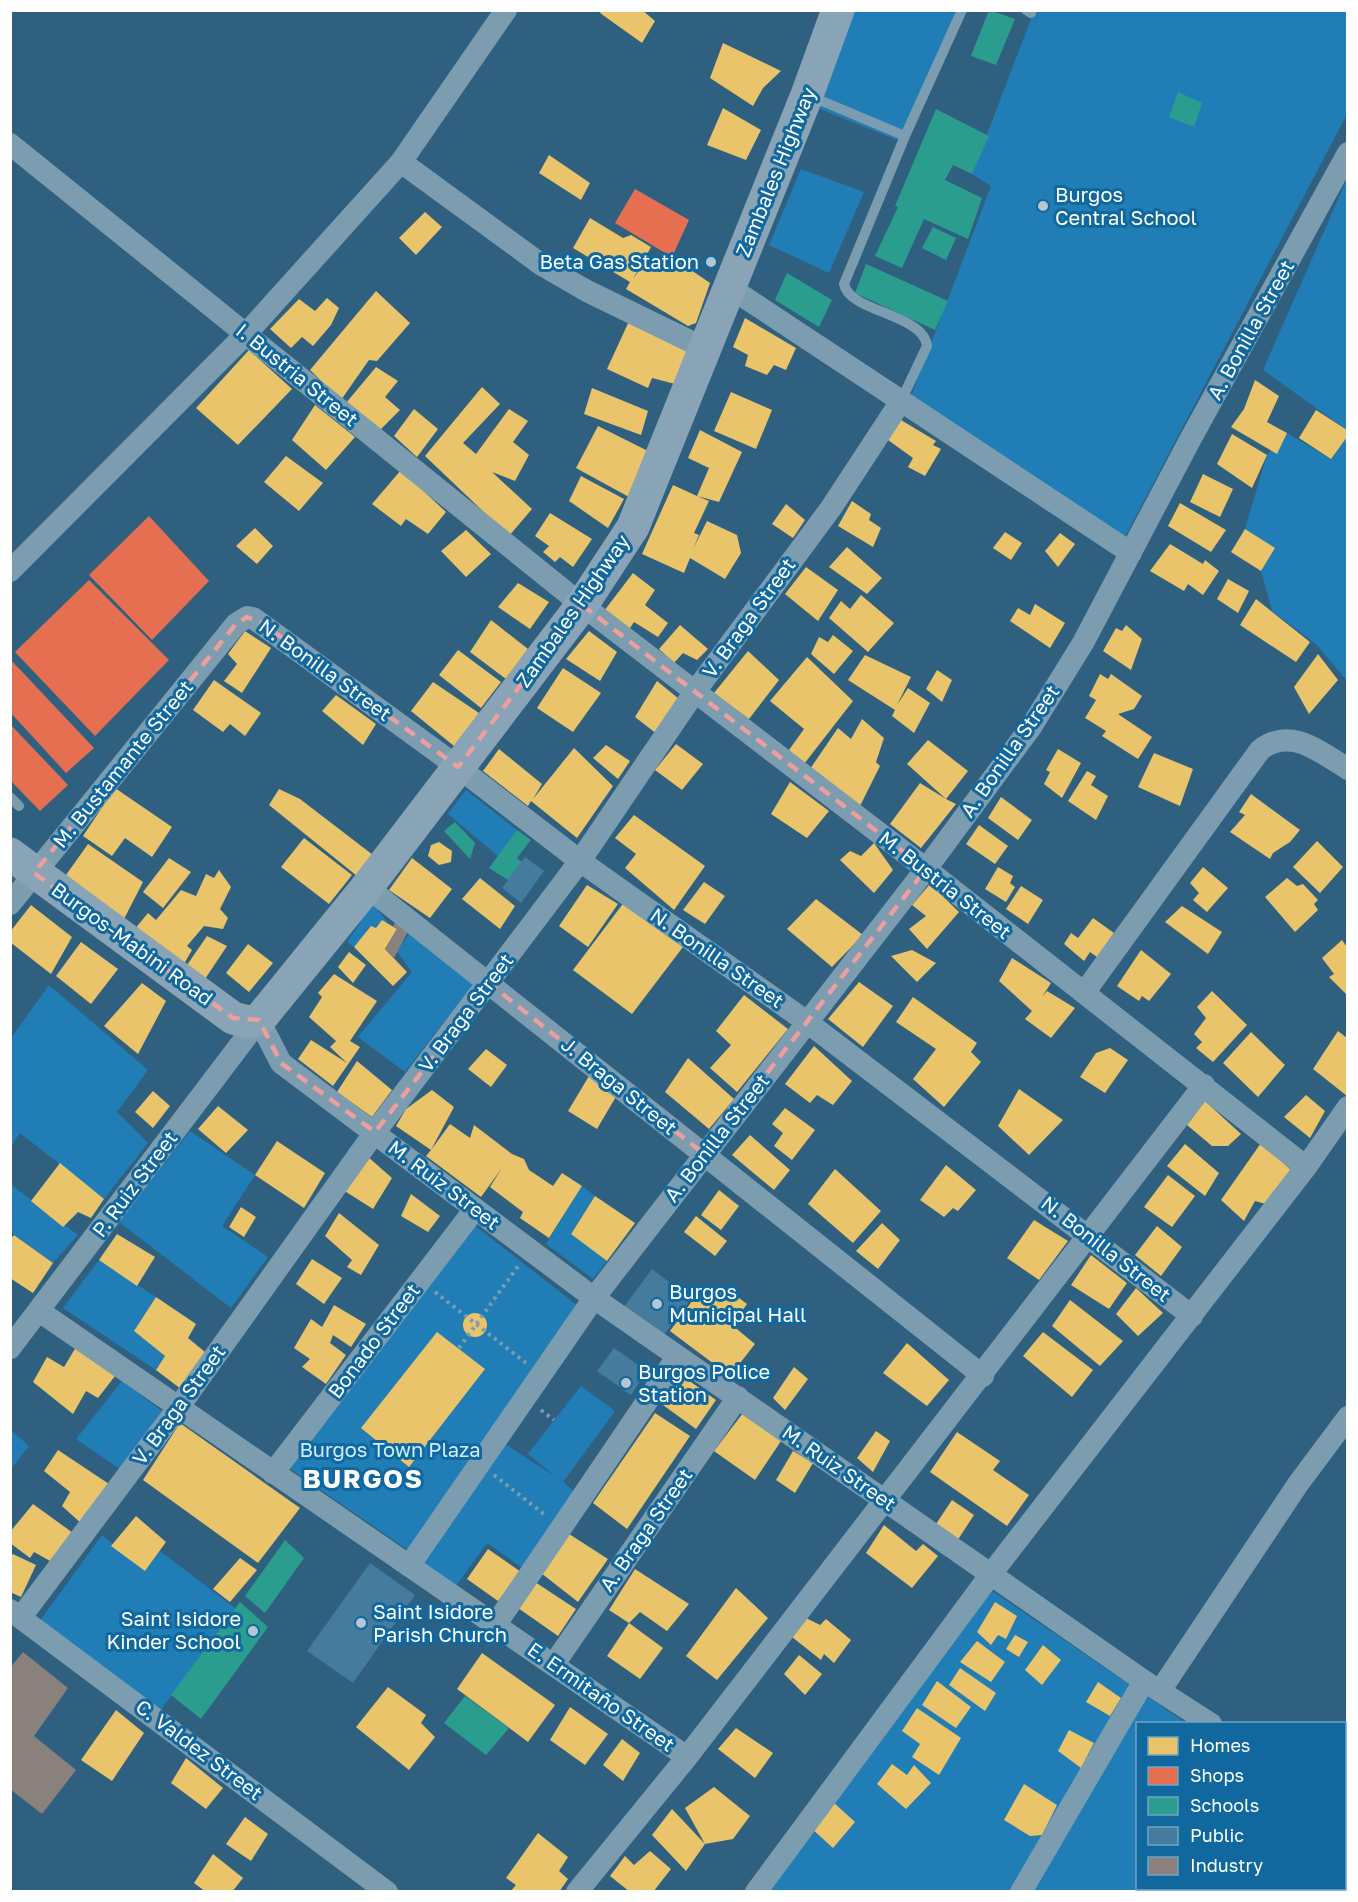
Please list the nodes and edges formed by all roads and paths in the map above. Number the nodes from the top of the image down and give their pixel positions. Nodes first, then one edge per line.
1 (506, 10) edge
2 (838, 10) edge
3 (962, 10) edge
4 (807, 95) junction
5 (905, 136) junction
6 (10, 144) edge
7 (1347, 153) edge
8 (400, 162) junction
9 (729, 288) junction
10 (246, 334) junction
11 (706, 349) junction
12 (901, 401) junction
13 (1131, 553) junction
14 (10, 570) edge
15 (582, 605) junction
16 (236, 624) joint
17 (694, 693) junction
18 (458, 767) junction
19 (1347, 769) edge
20 (10, 797) edge
21 (19, 806) dead end
22 (580, 861) junction
23 (22, 863) edge
24 (926, 869) junction
25 (367, 887) junction
26 (10, 904) edge
27 (490, 984) junction
28 (1084, 993) junction
29 (259, 1020) junction
30 (807, 1022) junction
31 (1204, 1085) junction
32 (1347, 1107) edge
33 (375, 1132) junction
34 (704, 1154) junction
35 (1306, 1167) junction
36 (475, 1209) junction
37 (1090, 1236) junction
38 (530, 1250) junction
39 (420, 1281) junction
40 (594, 1298) junction
41 (39, 1311) junction
42 (1192, 1316) junction
43 (476, 1324) junction
44 (10, 1348) edge
45 (459, 1348) dead end
46 (677, 1357) junction
47 (541, 1374) junction
48 (983, 1376) junction
49 (738, 1397) junction
50 (178, 1408) junction
51 (1347, 1417) edge
52 (479, 1464) junction
53 (273, 1473) junction
54 (886, 1501) junction
55 (562, 1527) junction
56 (409, 1566) junction
57 (991, 1574) junction
58 (16, 1614) edge
59 (496, 1624) junction
60 (554, 1664) junction
61 (1152, 1686) junction
62 (1208, 1722) edge
63 (687, 1757) junction
64 (387, 1892) edge
65 (577, 1892) edge
66 (756, 1892) edge
67 (1021, 1892) edge

1 - 8 street
2 - 4 main road, Zambales Highway
3 - 5 lane
4 - 5 lane
4 - 9 main road, Zambales Highway
5 - 12 lane
6 - 10 street, I. Bustria Street
7 - 13 street, A. Bonilla Street
8 - 10 street
8 - 11 street
9 - 11 main road, Zambales Highway
9 - 12 street
10 - 14 street
10 - 15 street, I. Bustria Street
11 - 15 main road, Zambales Highway
12 - 13 street
12 - 17 street, V. Braga Street
13 - 24 street, A. Bonilla Street
15 - 17 street, M. Bustria Street
15 - 18 main road, Zambales Highway
16 - 18 street, N. Bonilla Street
16 - 23 street, M. Bustamante Street
17 - 22 street, V. Braga Street
17 - 24 street, M. Bustria Street
18 - 22 street, N. Bonilla Street
18 - 25 main road, Zambales Highway
19 - 28 street
20 - 21 lane
22 - 27 street, V. Braga Street
22 - 30 street, N. Bonilla Street
23 - 26 street, M. Bustamante Street
23 - 29 main road, Burgos-Mabini Road
24 - 28 street, M. Bustria Street
24 - 30 street, A. Bonilla Street
25 - 27 street, J. Braga Street
25 - 29 main road, Zambales Highway
27 - 33 street, V. Braga Street
27 - 34 street, J. Braga Street
28 - 31 street, M. Bustria Street
29 - 33 street, M. Ruiz Street
29 - 41 street, P. Ruiz Street
30 - 34 street, A. Bonilla Street
30 - 37 street, N. Bonilla Street
31 - 35 street, M. Bustria Street
31 - 37 street
32 - 35 street
33 - 36 street, M. Ruiz Street
33 - 50 street, V. Braga Street
34 - 40 street, A. Bonilla Street
34 - 48 street, J. Braga Street
35 - 42 street
36 - 38 street, M. Ruiz Street
36 - 39 street, Bonado Street
37 - 42 street, N. Bonilla Street
37 - 48 street
38 - 40 street, M. Ruiz Street
38 - 43 path
39 - 43 path
39 - 53 street, Bonado Street
40 - 46 street, M. Ruiz Street
40 - 47 street, A. Bonilla Street
41 - 44 street, P. Ruiz Street
41 - 50 street, E. Ermitaño Street
42 - 57 street
43 - 45 path
43 - 47 path
46 - 49 street, M. Ruiz Street
46 - 55 street
47 - 52 street, A. Bonilla Street
48 - 54 street
49 - 54 street, M. Ruiz Street
49 - 60 street, A. Braga Street
50 - 53 street, E. Ermitaño Street
50 - 58 street, V. Braga Street
51 - 61 street
52 - 55 path
52 - 56 street, A. Bonilla Street
53 - 56 street, E. Ermitaño Street
54 - 57 street, M. Ruiz Street
54 - 63 street
55 - 59 street
56 - 59 street, E. Ermitaño Street
57 - 61 street, M. Ruiz Street
57 - 66 street
58 - 64 street, C. Valdez Street
59 - 60 street, E. Ermitaño Street
60 - 63 street, E. Ermitaño Street
61 - 62 street, M. Ruiz Street
61 - 67 street
63 - 65 street

